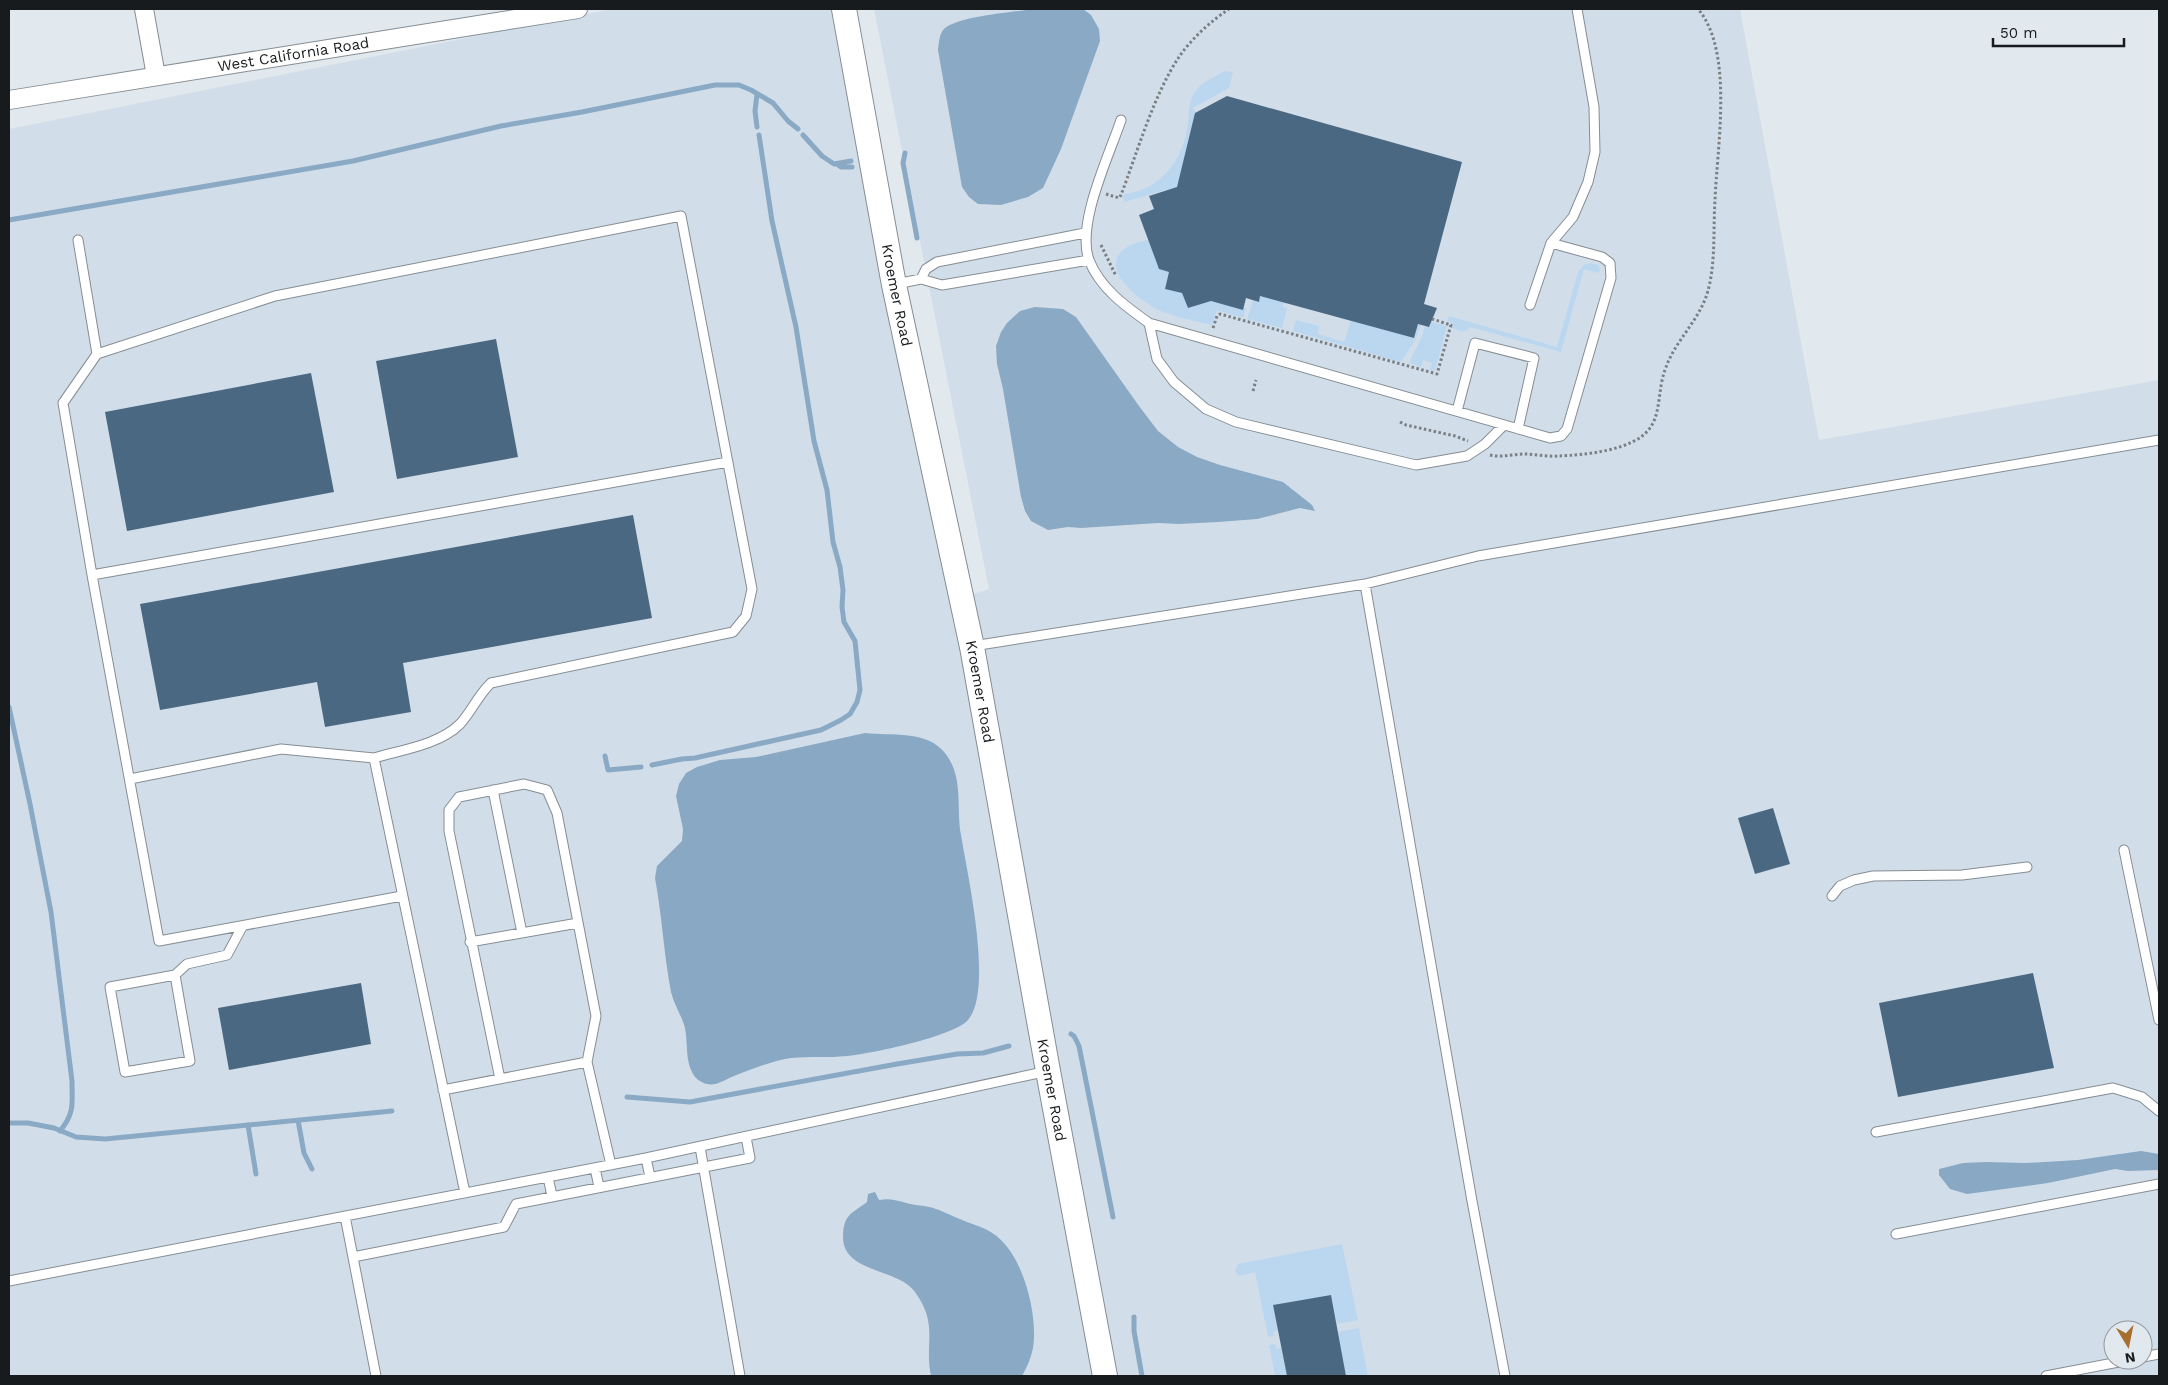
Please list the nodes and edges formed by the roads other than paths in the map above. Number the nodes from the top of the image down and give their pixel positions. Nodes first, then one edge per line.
1 (144, 9) edge
2 (578, 9) edge
3 (844, 9) edge
4 (1578, 9) edge
5 (156, 76) junction
6 (9, 100) edge
7 (1121, 120) dead end
8 (1085, 233) junction
9 (78, 240) dead end
10 (1552, 243) junction
11 (1089, 260) junction
12 (921, 279) junction
13 (894, 285) junction
14 (1530, 305) dead end
15 (1148, 323) junction
16 (96, 354) junction
17 (1457, 411) junction
18 (1504, 425) junction
19 (1518, 429) junction
20 (2159, 440) edge
21 (728, 462) junction
22 (92, 575) junction
23 (1365, 584) junction
24 (972, 646) junction
25 (374, 758) junction
26 (130, 779) junction
27 (494, 790) junction
28 (2124, 850) dead end
29 (2027, 867) dead end
30 (402, 896) junction
31 (1832, 896) dead end
32 (578, 923) junction
33 (242, 927) junction
34 (522, 933) junction
35 (470, 942) junction
36 (175, 975) junction
37 (2159, 1020) edge
38 (587, 1062) junction
39 (1048, 1071) junction
40 (500, 1079) junction
41 (443, 1090) junction
42 (2159, 1111) edge
43 (1876, 1132) dead end
44 (746, 1137) junction
45 (700, 1147) junction
46 (646, 1158) junction
47 (611, 1164) junction
48 (704, 1167) junction
49 (595, 1168) junction
50 (548, 1177) junction
51 (650, 1177) junction
52 (2159, 1184) edge
53 (599, 1187) junction
54 (465, 1193) junction
55 (552, 1196) junction
56 (345, 1216) junction
57 (1896, 1234) dead end
58 (353, 1257) junction
59 (9, 1281) edge
60 (2103, 1365) edge
61 (376, 1376) edge
62 (740, 1376) edge
63 (1105, 1376) edge
64 (1505, 1376) edge
65 (2046, 1376) edge

1 - 5 street
2 - 5 street, West California Road
3 - 13 street, Kroemer Road
4 - 10 lane
5 - 6 street, West California Road
7 - 8 lane
8 - 11 lane
8 - 12 lane
9 - 16 lane
10 - 14 lane
10 - 19 lane
11 - 12 lane
11 - 15 lane
12 - 13 lane
13 - 24 street, Kroemer Road
15 - 17 lane
15 - 18 lane
16 - 21 lane
16 - 22 lane
17 - 18 lane
17 - 19 lane
18 - 19 lane
20 - 23 lane
21 - 22 lane
21 - 25 lane
22 - 26 lane
23 - 24 lane
23 - 64 lane
24 - 39 street, Kroemer Road
25 - 26 lane
25 - 30 lane
26 - 33 lane
27 - 32 lane
27 - 34 lane
27 - 35 lane
28 - 37 lane
29 - 31 lane
30 - 33 lane
30 - 41 lane
32 - 34 lane
32 - 38 lane
33 - 36 lane
34 - 35 lane
35 - 40 lane
36 - 36 lane
38 - 40 lane
38 - 47 lane
39 - 44 lane
39 - 63 street, Kroemer Road
40 - 41 lane
41 - 54 lane
42 - 43 lane
44 - 45 lane
44 - 48 lane
45 - 46 lane
45 - 48 lane
46 - 47 lane
46 - 51 lane
47 - 49 lane
48 - 51 lane
48 - 62 lane
49 - 50 lane
49 - 53 lane
50 - 54 lane
50 - 55 lane
51 - 53 lane
52 - 57 lane
53 - 55 lane
54 - 56 lane
55 - 58 lane
56 - 58 lane
56 - 59 lane
58 - 61 lane
60 - 65 lane

